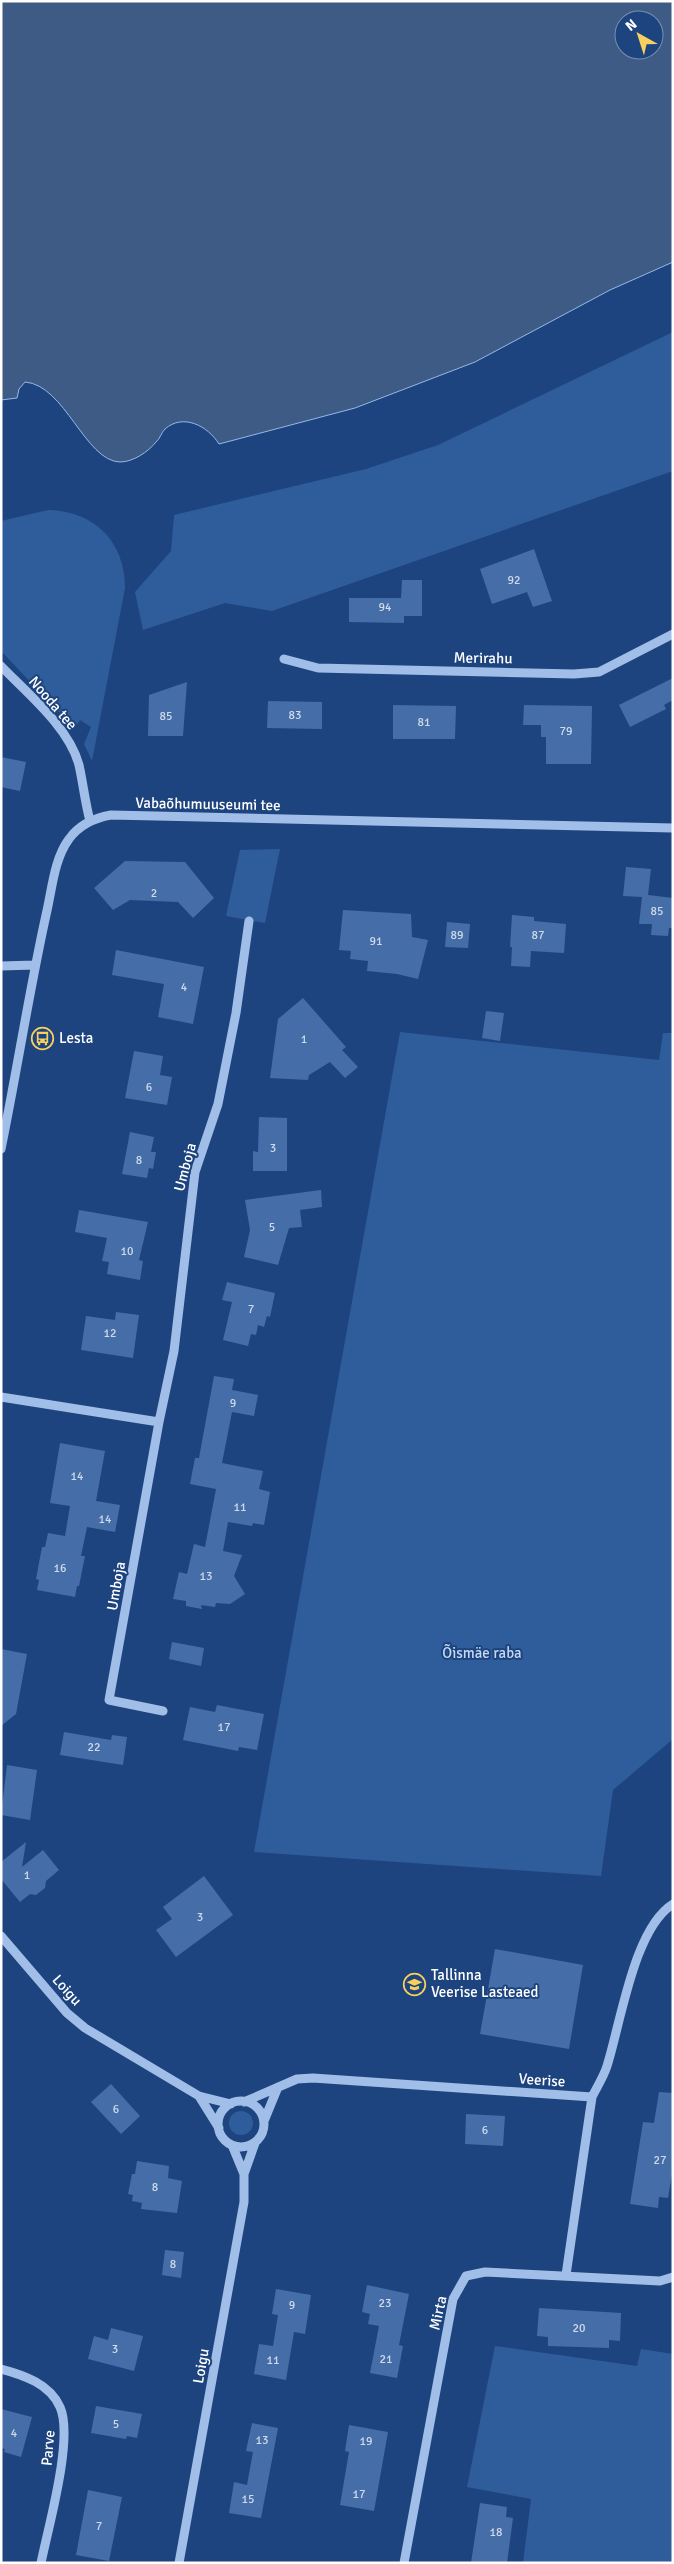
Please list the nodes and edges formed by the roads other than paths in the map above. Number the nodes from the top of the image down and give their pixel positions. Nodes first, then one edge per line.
1 (673, 634) edge
2 (284, 659) dead end
3 (1, 666) edge
4 (90, 821) junction
5 (673, 828) edge
6 (249, 921) dead end
7 (1, 966) edge
8 (35, 966) junction
9 (1, 1149) edge
10 (1, 1397) edge
11 (159, 1422) junction
12 (163, 1711) dead end
13 (673, 1904) edge
14 (1, 1936) edge
15 (278, 2087) junction
16 (199, 2096) junction
17 (592, 2097) junction
18 (244, 2102) junction
19 (231, 2104) junction
20 (264, 2121) junction
21 (219, 2128) junction
22 (255, 2143) junction
23 (232, 2145) junction
24 (244, 2174) junction
25 (566, 2275) junction
26 (673, 2277) edge
27 (1, 2369) edge
28 (41, 2563) edge
29 (179, 2563) edge
30 (404, 2563) edge

1 - 2 street, Merirahu
3 - 4 street, Nooda tee
4 - 5 street, Vabaõhumuuseumi tee
4 - 8 street, Vabaõhumuuseumi tee
6 - 11 street, Umboja
7 - 8 street
8 - 9 street, Vabaõhumuuseumi tee
10 - 11 street
11 - 12 street, Umboja
13 - 17 street
14 - 16 street, Loigu
15 - 17 street, Veerise
15 - 18 street, Veerise
15 - 20 street
16 - 19 street, Loigu
16 - 21 street, Loigu
17 - 25 street
18 - 19 street
18 - 20 street
19 - 21 street
20 - 22 street
21 - 23 street
22 - 23 street
22 - 24 street, Loigu
23 - 24 street, Loigu
24 - 29 street, Loigu
25 - 26 street, Mirta
25 - 30 street, Mirta
27 - 28 street, Parve

